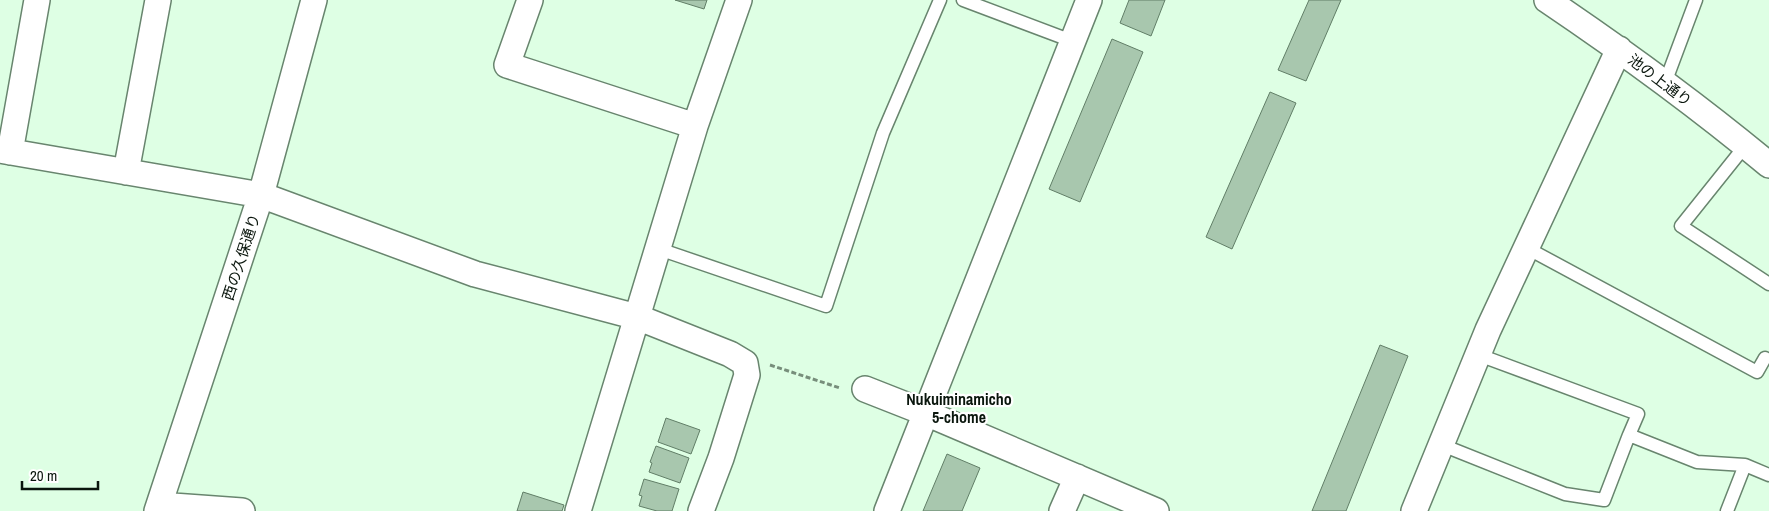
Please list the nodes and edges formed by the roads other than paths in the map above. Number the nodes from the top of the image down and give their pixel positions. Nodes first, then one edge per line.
1 (37, 0) edge
2 (158, 0) edge
3 (314, 0) edge
4 (530, 0) edge
5 (739, 0) edge
6 (940, 0) edge
7 (963, 0) edge
8 (1090, 0) edge
9 (1547, 0) edge
10 (1696, 0) edge
11 (1072, 41) junction
12 (1619, 49) junction
13 (1665, 83) junction
14 (696, 126) junction
15 (1745, 146) junction
16 (5, 151) edge
17 (1769, 165) edge
18 (126, 172) junction
19 (261, 195) junction
20 (1525, 247) junction
21 (659, 249) junction
22 (1769, 284) edge
23 (637, 317) junction
24 (1479, 355) junction
25 (1765, 358) dead end
26 (865, 390) road end
27 (926, 413) junction
28 (1629, 435) junction
29 (1442, 445) junction
30 (1745, 465) junction
31 (1769, 474) edge
32 (1077, 477) junction
33 (158, 508) edge
34 (242, 511) edge
35 (578, 511) edge
36 (702, 511) edge
37 (888, 511) edge
38 (1062, 511) edge
39 (1156, 511) edge
40 (1414, 511) edge
41 (1727, 511) edge

1 - 16 street
2 - 18 street
3 - 19 street, 西の久保通り
4 - 14 street
5 - 14 street
6 - 21 lane
7 - 11 lane
8 - 11 street
9 - 12 street, 池の上通り
10 - 13 lane
11 - 27 street
12 - 13 street, 池の上通り
12 - 20 street
13 - 15 street, 池の上通り
14 - 21 street
15 - 17 street, 池の上通り
15 - 22 lane
16 - 18 street
18 - 19 street
19 - 23 street
19 - 33 street, 西の久保通り
20 - 24 street
20 - 25 lane
21 - 23 street
23 - 35 street
23 - 36 street
24 - 28 lane
24 - 29 street
26 - 27 street
27 - 32 street
27 - 37 street
28 - 29 lane
28 - 30 lane
29 - 40 street
30 - 31 lane
30 - 41 lane
32 - 38 street
32 - 39 street
33 - 34 street

